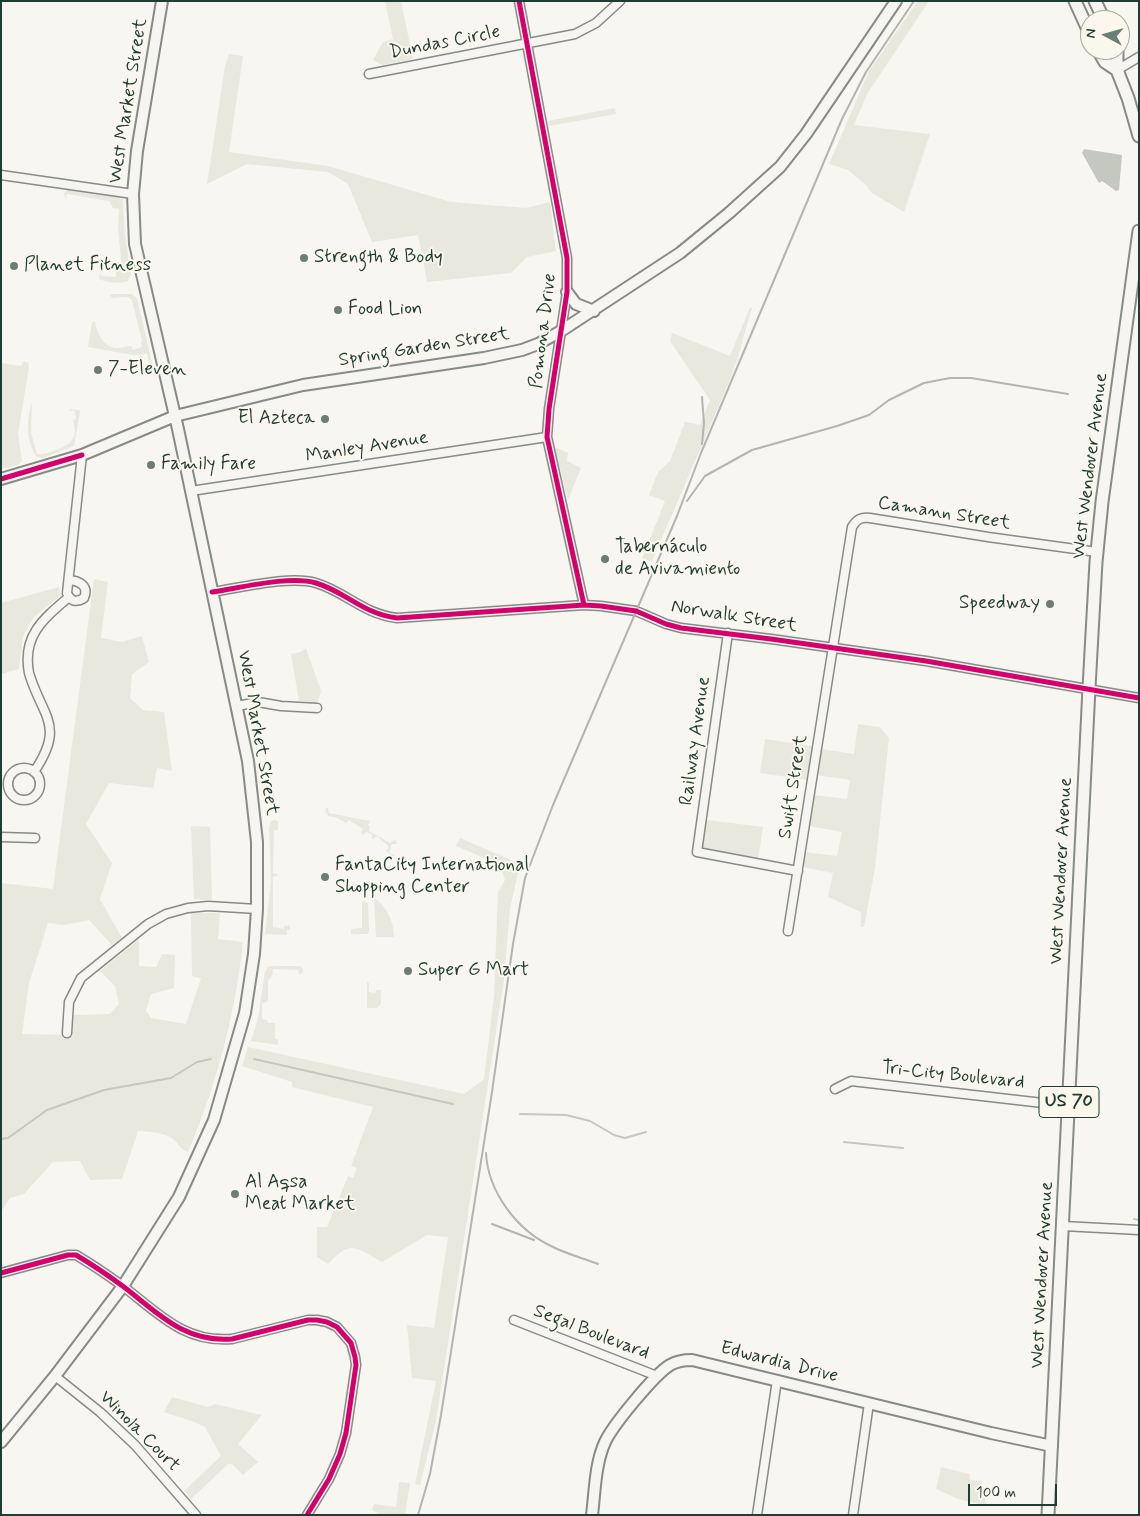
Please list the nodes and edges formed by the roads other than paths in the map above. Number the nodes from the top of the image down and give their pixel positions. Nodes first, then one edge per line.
1 (162, 1) edge
2 (519, 1) edge
3 (620, 1) edge
4 (896, 1) edge
5 (1074, 1) edge
6 (1080, 13) edge
7 (527, 43) junction
8 (1139, 57) edge
9 (1104, 60) edge
10 (1117, 60) edge
11 (1117, 70) junction
12 (369, 74) dead end
13 (1139, 136) edge
14 (1, 175) edge
15 (133, 194) junction
16 (1139, 231) edge
17 (567, 292) junction
18 (594, 310) junction
19 (561, 331) junction
20 (176, 416) junction
21 (547, 437) junction
22 (82, 455) junction
23 (1, 479) edge
24 (191, 491) junction
25 (1097, 552) junction
26 (69, 580) junction
27 (212, 592) junction
28 (69, 598) junction
29 (584, 605) junction
30 (728, 633) junction
31 (832, 647) junction
32 (1088, 688) junction
33 (1139, 698) edge
34 (237, 706) junction
35 (318, 708) dead end
36 (34, 772) junction
37 (1, 837) edge
38 (35, 838) dead end
39 (798, 871) junction
40 (257, 909) junction
41 (788, 931) dead end
42 (67, 1033) dead end
43 (835, 1089) dead end
44 (1069, 1106) junction
45 (1063, 1226) junction
46 (1139, 1230) edge
47 (1, 1273) edge
48 (123, 1286) junction
49 (514, 1320) dead end
50 (55, 1376) junction
51 (657, 1376) junction
52 (777, 1380) junction
53 (870, 1403) junction
54 (1, 1442) edge
55 (1052, 1446) junction
56 (196, 1515) edge
57 (306, 1515) edge
58 (592, 1515) edge
59 (757, 1515) edge
60 (853, 1515) edge
61 (1048, 1515) edge

1 - 15 main road, West Market Street
2 - 7 street, Pomona Drive
3 - 7 street, Dundas Circle
4 - 18 main road, Spring Garden Street
5 - 6 highway
7 - 12 street, Dundas Circle
7 - 17 street, Pomona Drive
8 - 11 street
9 - 11 highway
10 - 11 highway
11 - 13 highway
14 - 15 street
15 - 20 main road, West Market Street
16 - 25 highway, West Wendover Avenue / US 70
17 - 18 main road
17 - 19 street, Pomona Drive
18 - 19 main road, Spring Garden Street
19 - 20 main road, Spring Garden Street
19 - 21 street, Pomona Drive
20 - 22 main road, Spring Garden Street
20 - 24 main road, West Market Street
21 - 24 street, Manley Avenue
21 - 29 street, Pomona Drive
22 - 23 main road, Spring Garden Street
22 - 26 street
24 - 27 main road, West Market Street
25 - 31 street, Camann Street
25 - 32 highway, West Wendover Avenue / US 70
26 - 28 street
26 - 28 street
27 - 29 street, Norwalk Street
27 - 34 main road, West Market Street
28 - 36 street
29 - 30 street, Norwalk Street
30 - 31 street, Norwalk Street
30 - 39 street, Railway Avenue
31 - 32 street, Norwalk Street
31 - 39 street, Swift Street
32 - 33 street, Norwalk Street
32 - 44 highway, West Wendover Avenue / US 70
34 - 35 street
34 - 40 main road, West Market Street
36 - 36 street
37 - 38 street
39 - 41 street, Swift Street
40 - 42 street
40 - 48 main road, West Market Street
43 - 44 street, Tri-City Boulevard
44 - 45 highway, West Wendover Avenue / US 70
45 - 46 street
45 - 55 highway, West Wendover Avenue / US 70
47 - 48 street
48 - 50 main road, West Market Street
48 - 57 street
49 - 51 street, Segal Boulevard
50 - 54 main road, West Market Street
50 - 56 street, Winola Court
51 - 52 main road, Edwardia Drive
51 - 58 main road, Edwardia Drive
52 - 53 main road, Edwardia Drive
52 - 59 street
53 - 55 main road, Edwardia Drive
53 - 60 street
55 - 61 highway, West Wendover Avenue / US 70

